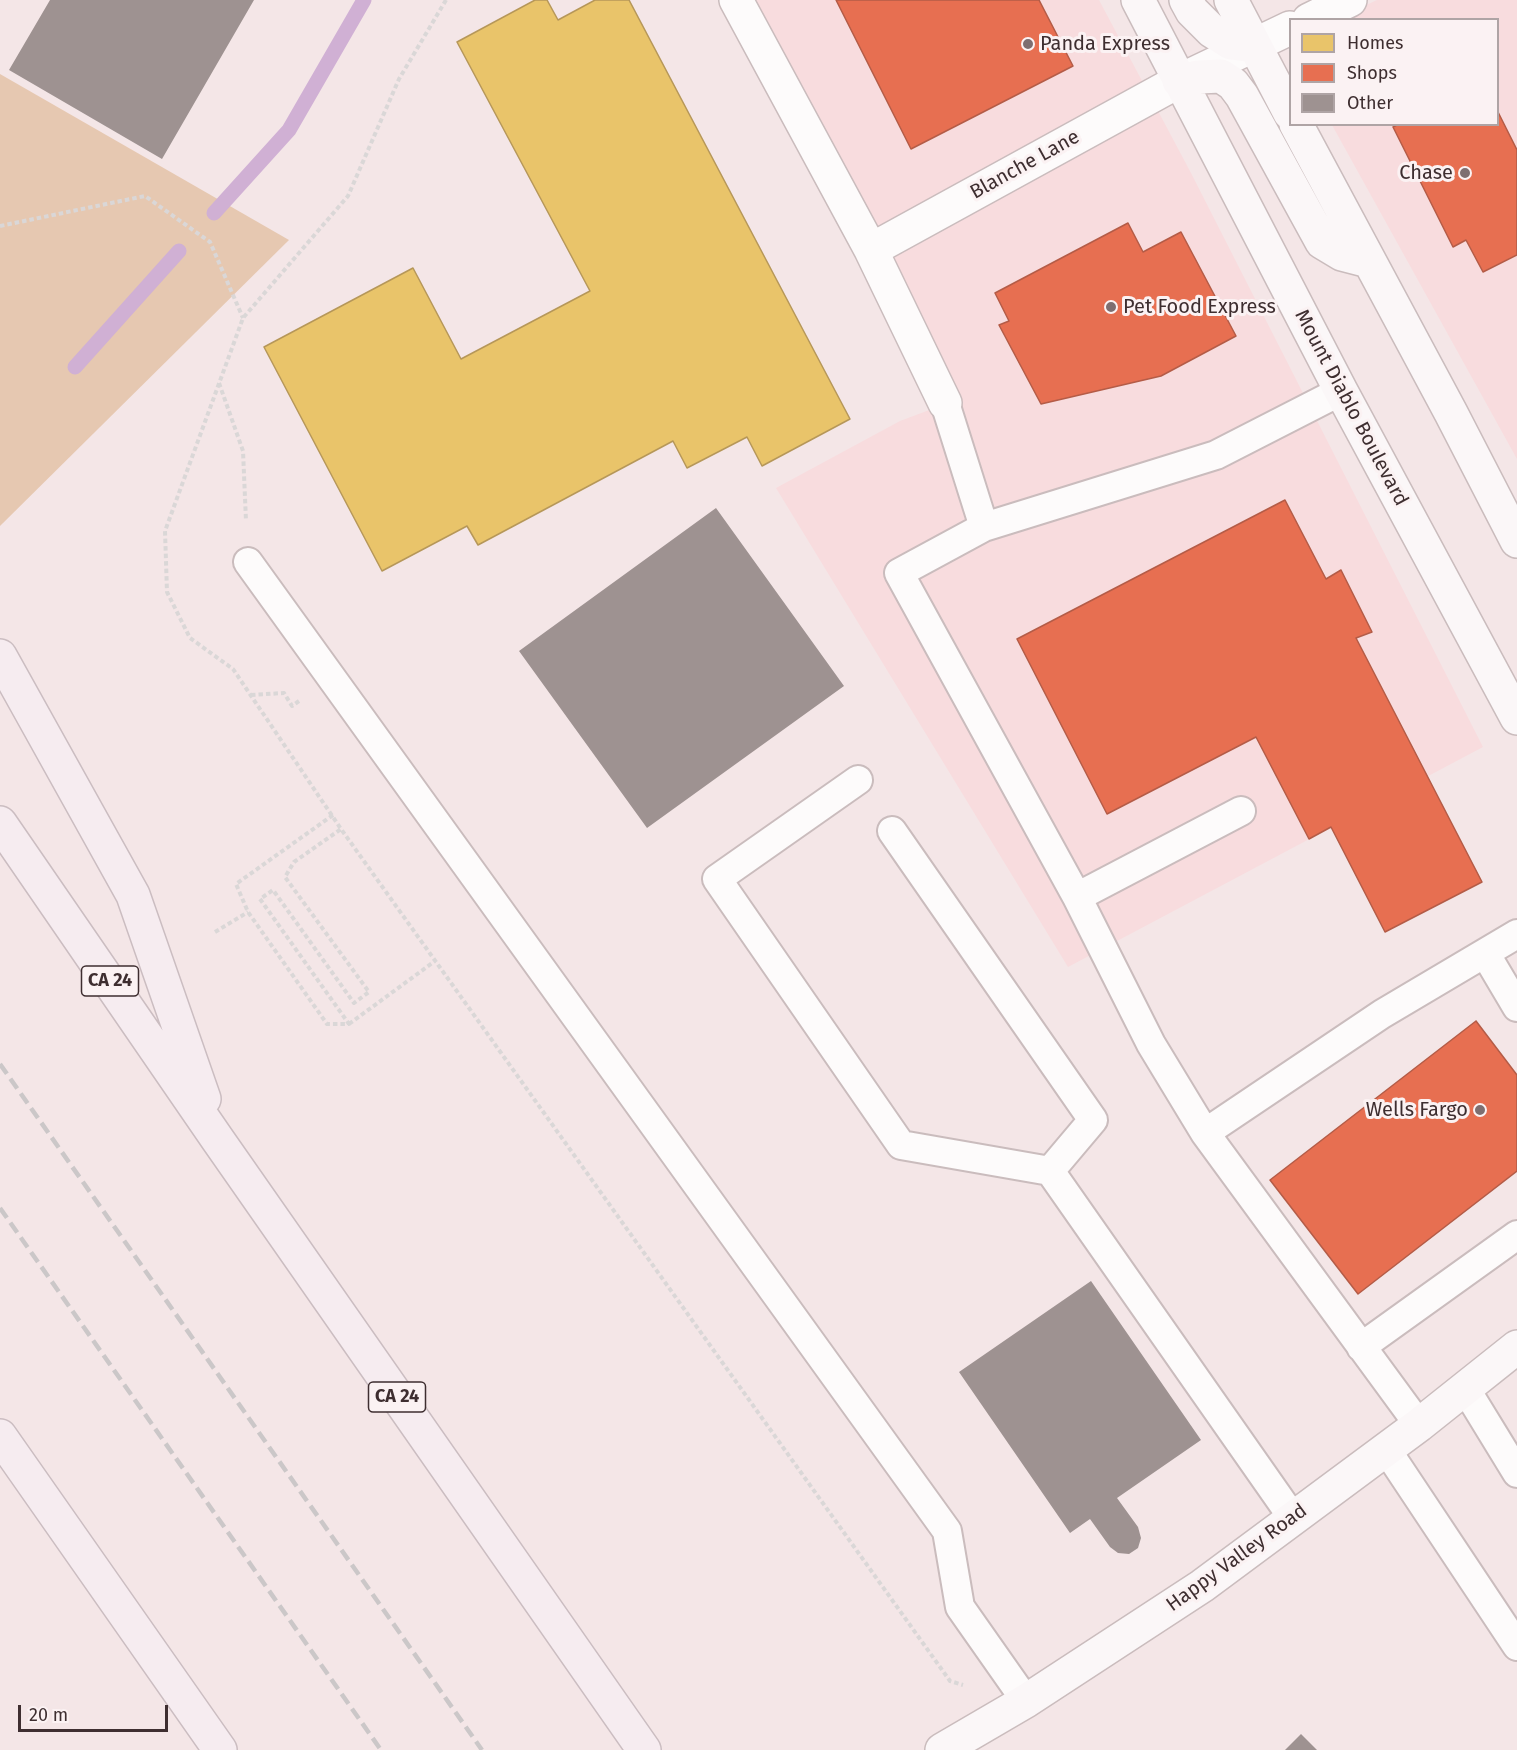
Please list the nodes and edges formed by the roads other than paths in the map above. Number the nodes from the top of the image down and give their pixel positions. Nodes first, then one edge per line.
1 (736, 0) edge
2 (1138, 0) edge
3 (1186, 0) edge
4 (1231, 0) edge
5 (1350, 0) edge
6 (1313, 18) edge
7 (1289, 28) edge
8 (1254, 46) junction
9 (1179, 81) junction
10 (1289, 111) edge
11 (1297, 126) edge
12 (871, 250) junction
13 (1370, 261) junction
14 (1341, 391) junction
15 (945, 403) joint
16 (984, 527) junction
17 (1517, 541) edge
18 (248, 562) road end
19 (0, 656) edge
20 (1517, 718) edge
21 (858, 780) dead end
22 (1241, 811) dead end
23 (0, 824) edge
24 (892, 831) dead end
25 (1077, 897) junction
26 (1517, 934) edge
27 (1485, 953) junction
28 (1517, 1007) edge
29 (1205, 1133) junction
30 (218, 1140) junction
31 (1050, 1171) junction
32 (1517, 1235) edge
33 (1361, 1347) junction
34 (1517, 1347) edge
35 (1465, 1388) junction
36 (1419, 1425) junction
37 (0, 1436) edge
38 (1386, 1449) junction
39 (1517, 1473) edge
40 (1293, 1518) junction
41 (1517, 1646) edge
42 (1026, 1701) junction
43 (220, 1750) edge
44 (644, 1750) edge
45 (942, 1750) edge

1 - 12 street
2 - 9 main road, Mount Diablo Boulevard
3 - 8 main road
4 - 8 main road
5 - 6 street
7 - 8 street, Blanche Lane
8 - 9 street, Blanche Lane
8 - 10 main road
9 - 12 street, Blanche Lane
9 - 13 main road
9 - 14 main road, Mount Diablo Boulevard
11 - 13 main road
12 - 15 street
13 - 17 main road
14 - 16 lane
14 - 20 main road, Mount Diablo Boulevard
15 - 16 lane
16 - 25 lane
18 - 42 lane
19 - 30 highway
21 - 31 lane
22 - 25 lane
23 - 30 highway, CA 24
24 - 31 lane
25 - 29 lane
26 - 27 lane
27 - 28 lane
27 - 29 lane
29 - 33 lane
30 - 44 highway, CA 24
31 - 40 lane
32 - 33 lane
33 - 36 lane
34 - 35 main road, Happy Valley Road
35 - 36 main road, Happy Valley Road
35 - 39 lane
36 - 38 main road, Happy Valley Road
37 - 43 highway
38 - 40 main road, Happy Valley Road
38 - 41 lane
40 - 42 main road, Happy Valley Road
42 - 45 main road, Happy Valley Road

